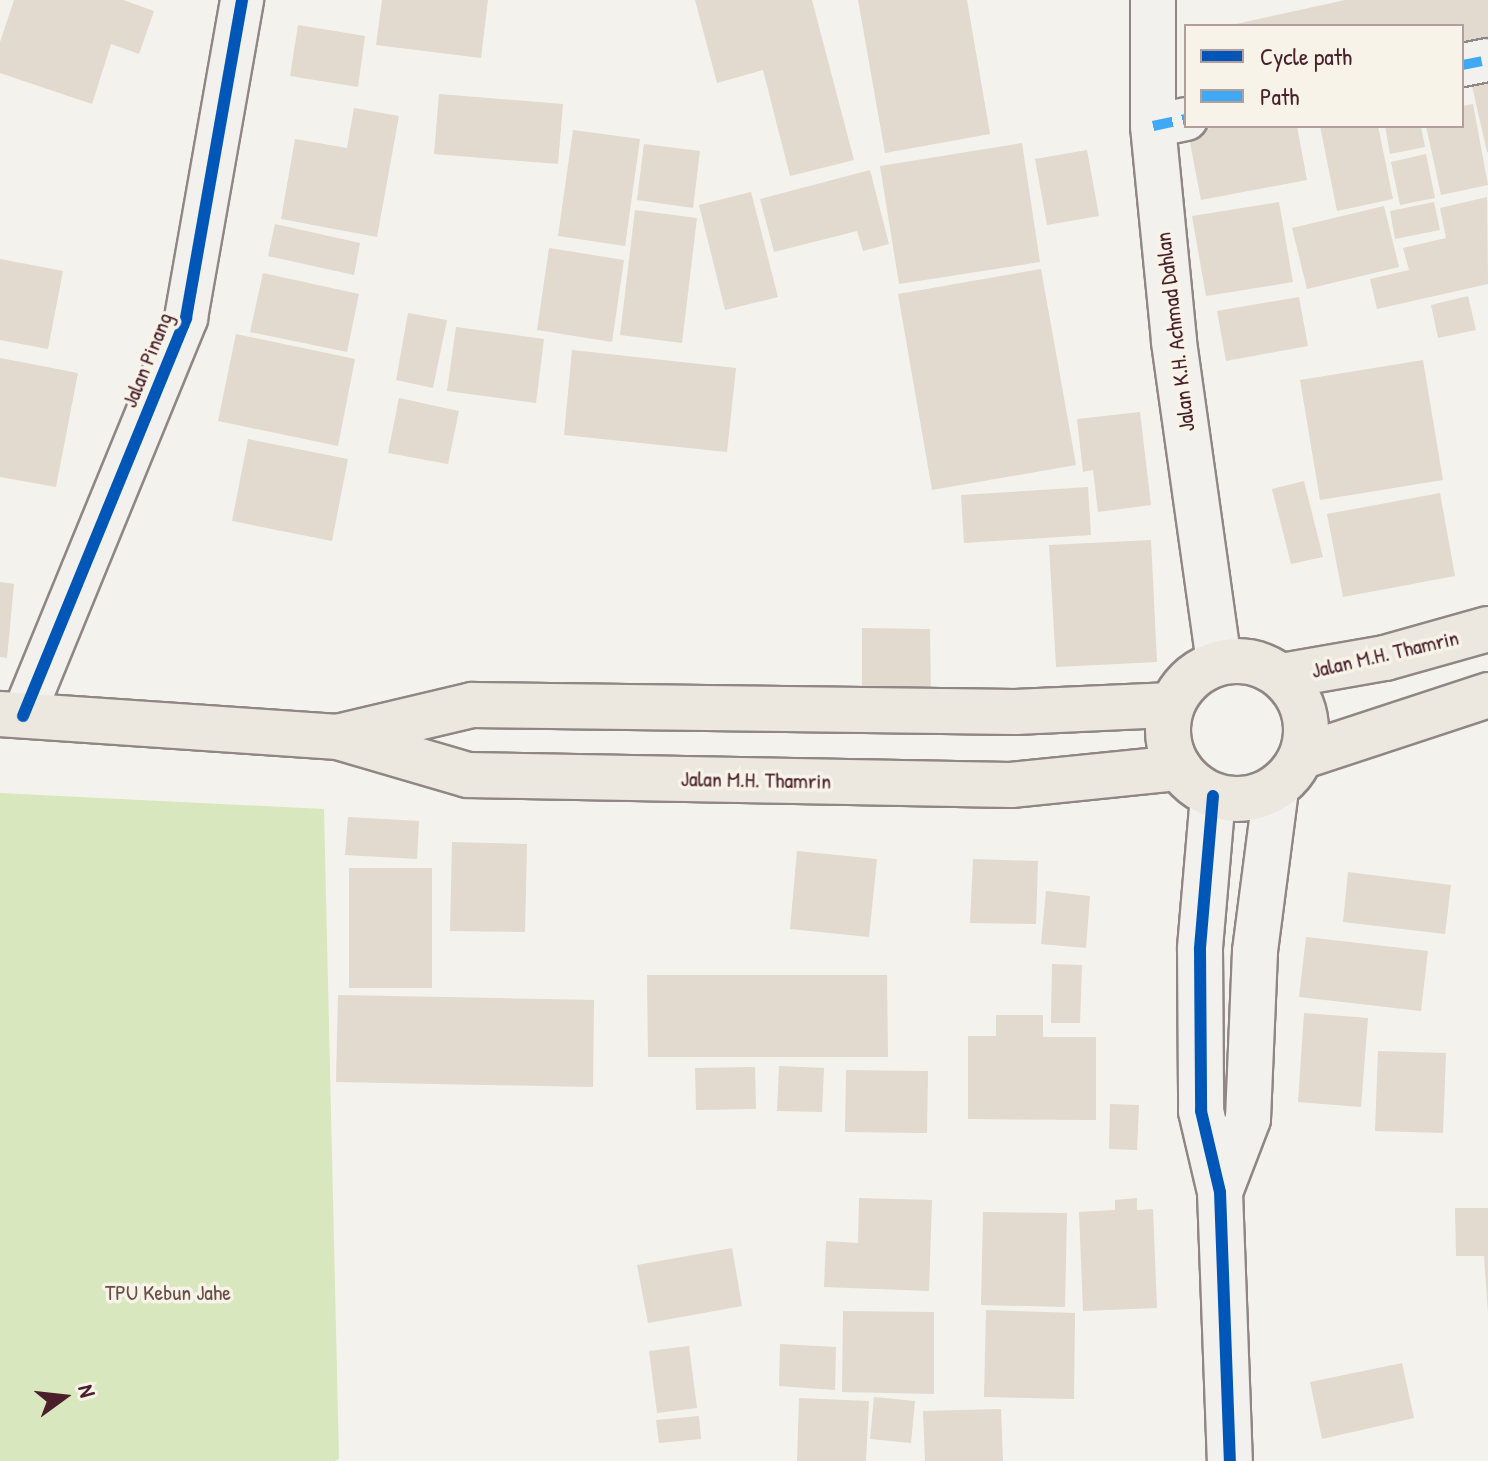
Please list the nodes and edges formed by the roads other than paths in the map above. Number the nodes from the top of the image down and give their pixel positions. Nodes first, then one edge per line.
1 (1153, 0) edge
2 (233, 6) edge
3 (1488, 60) edge
4 (1464, 65) edge
5 (1170, 122) edge
6 (1488, 629) edge
7 (1219, 662) junction
8 (1282, 676) junction
9 (1488, 695) edge
10 (1172, 705) junction
11 (12, 715) edge
12 (338, 737) junction
13 (1303, 756) junction
14 (1179, 768) junction
15 (1276, 789) junction
16 (1213, 796) junction
17 (1220, 1192) junction
18 (1230, 1461) edge

1 - 5 street, Jalan K.H. Achmad Dahlan
2 - 11 street, Jalan Pinang
3 - 4 street
5 - 7 street, Jalan K.H. Achmad Dahlan
6 - 8 highway, Jalan M.H. Thamrin
7 - 8 highway
7 - 10 highway
8 - 13 highway
9 - 13 highway
10 - 12 highway, Jalan M.H. Thamrin
10 - 14 highway
11 - 12 highway, Jalan M.H. Thamrin
12 - 14 highway, Jalan M.H. Thamrin
13 - 15 highway
14 - 16 highway
15 - 16 highway
15 - 17 street
16 - 17 street
17 - 18 street

